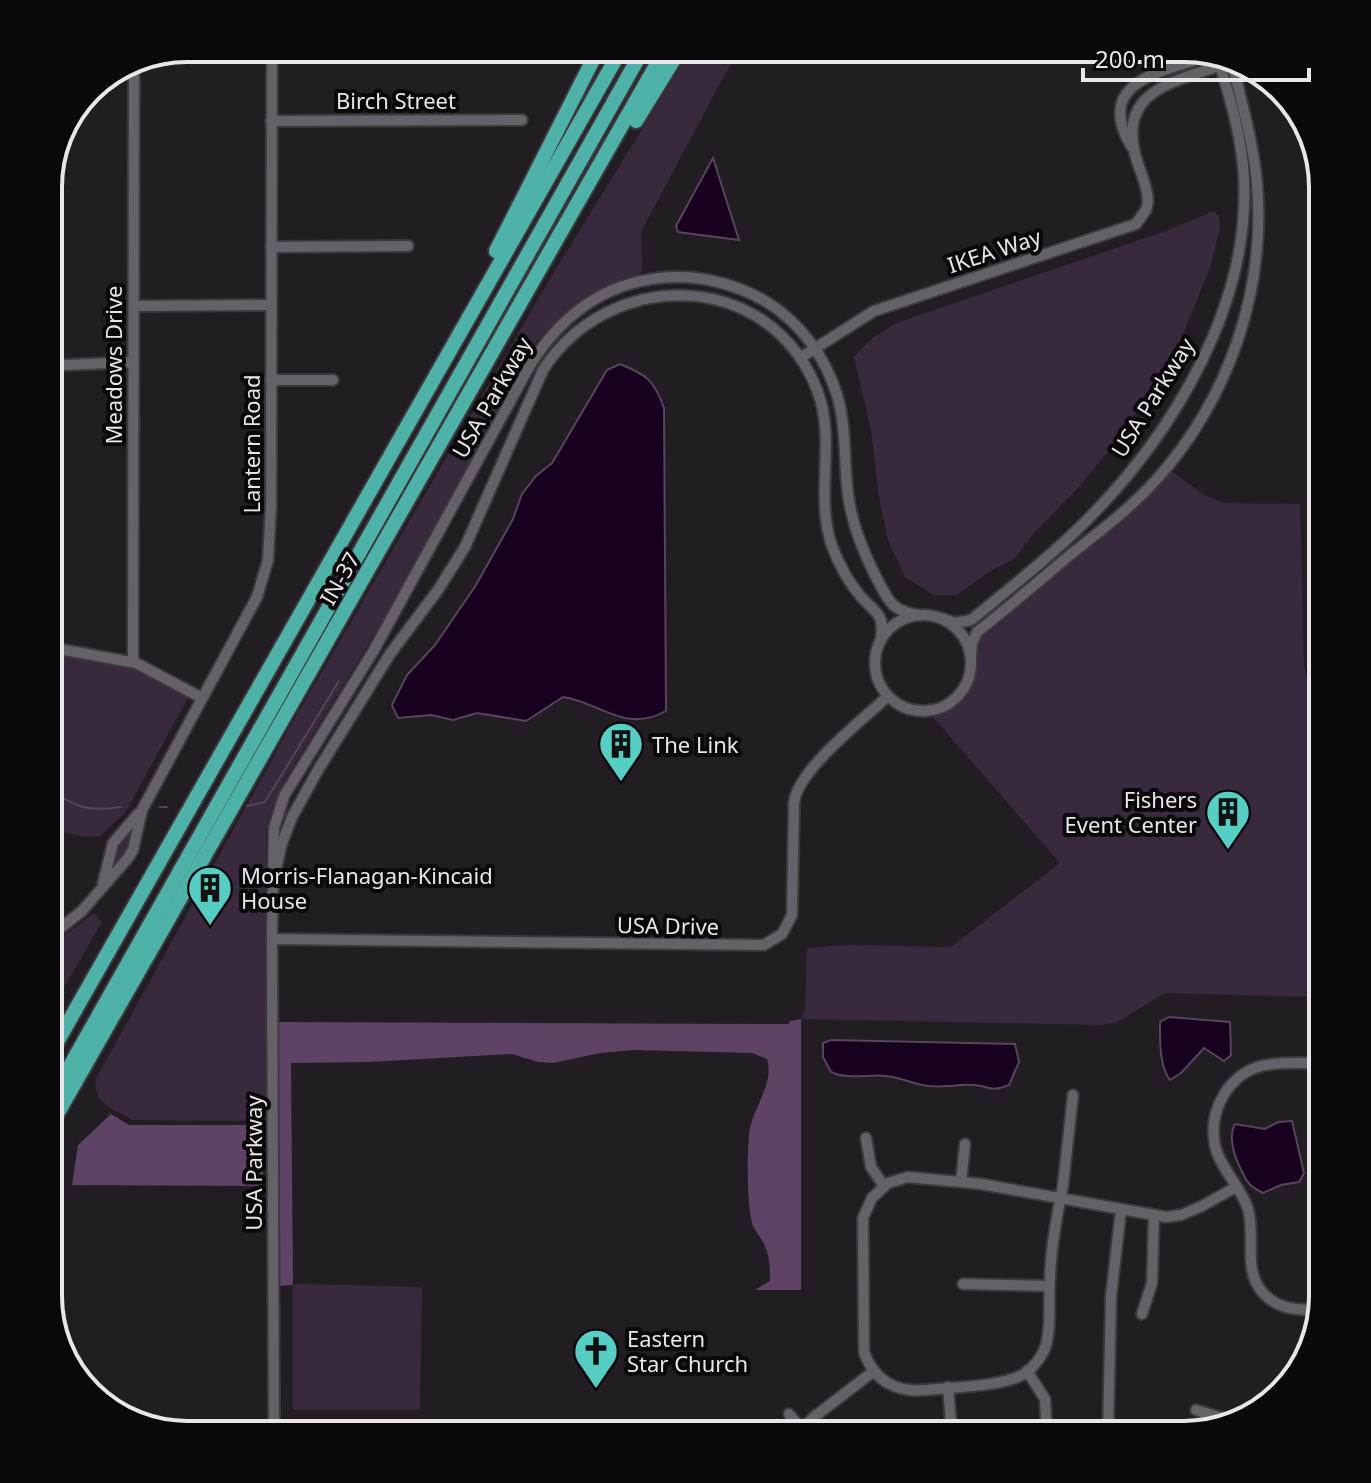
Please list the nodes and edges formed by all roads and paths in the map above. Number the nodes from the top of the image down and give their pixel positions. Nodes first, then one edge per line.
1 (272, 62) edge
2 (592, 62) edge
3 (612, 62) edge
4 (636, 62) edge
5 (658, 62) edge
6 (672, 62) edge
7 (1200, 63) edge
8 (1206, 64) edge
9 (1219, 67) edge
10 (134, 74) edge
11 (1236, 74) edge
12 (522, 120) dead end
13 (271, 121) junction
14 (1134, 151) junction
15 (599, 168) junction
16 (408, 246) dead end
17 (271, 247) junction
18 (271, 305) junction
19 (134, 306) junction
20 (815, 349) junction
21 (800, 358) junction
22 (133, 362) junction
23 (65, 365) dead end
24 (434, 379) junction
25 (271, 380) junction
26 (333, 380) dead end
27 (918, 615) junction
28 (941, 618) junction
29 (881, 640) junction
30 (62, 649) edge
31 (971, 657) junction
32 (133, 662) junction
33 (888, 696) junction
34 (202, 698) junction
35 (142, 810) junction
36 (102, 887) junction
37 (272, 890) junction
38 (62, 927) edge
39 (272, 939) junction
40 (62, 1033) edge
41 (1309, 1063) edge
42 (62, 1080) edge
43 (1073, 1095) dead end
44 (62, 1105) edge
45 (866, 1138) dead end
46 (965, 1144) dead end
47 (961, 1182) junction
48 (884, 1186) junction
49 (1236, 1187) junction
50 (1061, 1198) junction
51 (1121, 1210) junction
52 (1154, 1216) junction
53 (963, 1284) dead end
54 (1049, 1286) junction
55 (1308, 1309) edge
56 (1142, 1314) dead end
57 (874, 1371) junction
58 (1027, 1371) junction
59 (948, 1387) junction
60 (1196, 1410) dead end
61 (789, 1414) dead end
62 (1217, 1416) edge
63 (274, 1421) edge
64 (792, 1421) edge
65 (812, 1421) edge
66 (951, 1421) edge
67 (1046, 1421) edge
68 (1108, 1421) edge

1 - 13 street, Lantern Road
2 - 24 highway
3 - 24 highway
4 - 42 highway
5 - 15 highway, IN-37
6 - 15 highway
7 - 14 street, IKEA Way
8 - 14 street, IKEA Way
9 - 28 street, USA Parkway
10 - 19 street, Meadows Drive
11 - 31 street
12 - 13 street, Birch Street
13 - 17 street, Lantern Road
14 - 20 street, IKEA Way
15 - 44 highway, IN-37
16 - 17 street
17 - 18 street, Lantern Road
18 - 19 street
18 - 25 street, Lantern Road
19 - 22 street, Meadows Drive
20 - 21 street, IKEA Way
20 - 27 street, USA Parkway
20 - 37 street, USA Parkway
21 - 29 street, USA Parkway
21 - 37 street, USA Parkway
22 - 23 street
22 - 32 street, Meadows Drive
24 - 40 highway
25 - 26 street
25 - 34 street, Lantern Road
27 - 28 street, USA Parkway
27 - 29 street
28 - 31 street
29 - 33 street, USA Parkway
30 - 32 street
31 - 33 street
32 - 34 street
33 - 39 street, USA Drive
34 - 35 street, Lantern Road
35 - 36 street, Lantern Road
35 - 36 street, Lantern Road
36 - 38 street, Lantern Road
37 - 39 street, USA Parkway
39 - 63 street, USA Parkway
41 - 49 street
43 - 50 street
45 - 48 street
46 - 47 street
47 - 48 street
47 - 50 street
48 - 57 street
49 - 52 street
49 - 55 street
50 - 51 street
50 - 54 street
51 - 52 street
51 - 68 street
52 - 56 street
53 - 54 street
54 - 58 street
57 - 59 street
57 - 65 street
58 - 59 street
58 - 67 street
59 - 66 street
60 - 62 street
61 - 64 street

